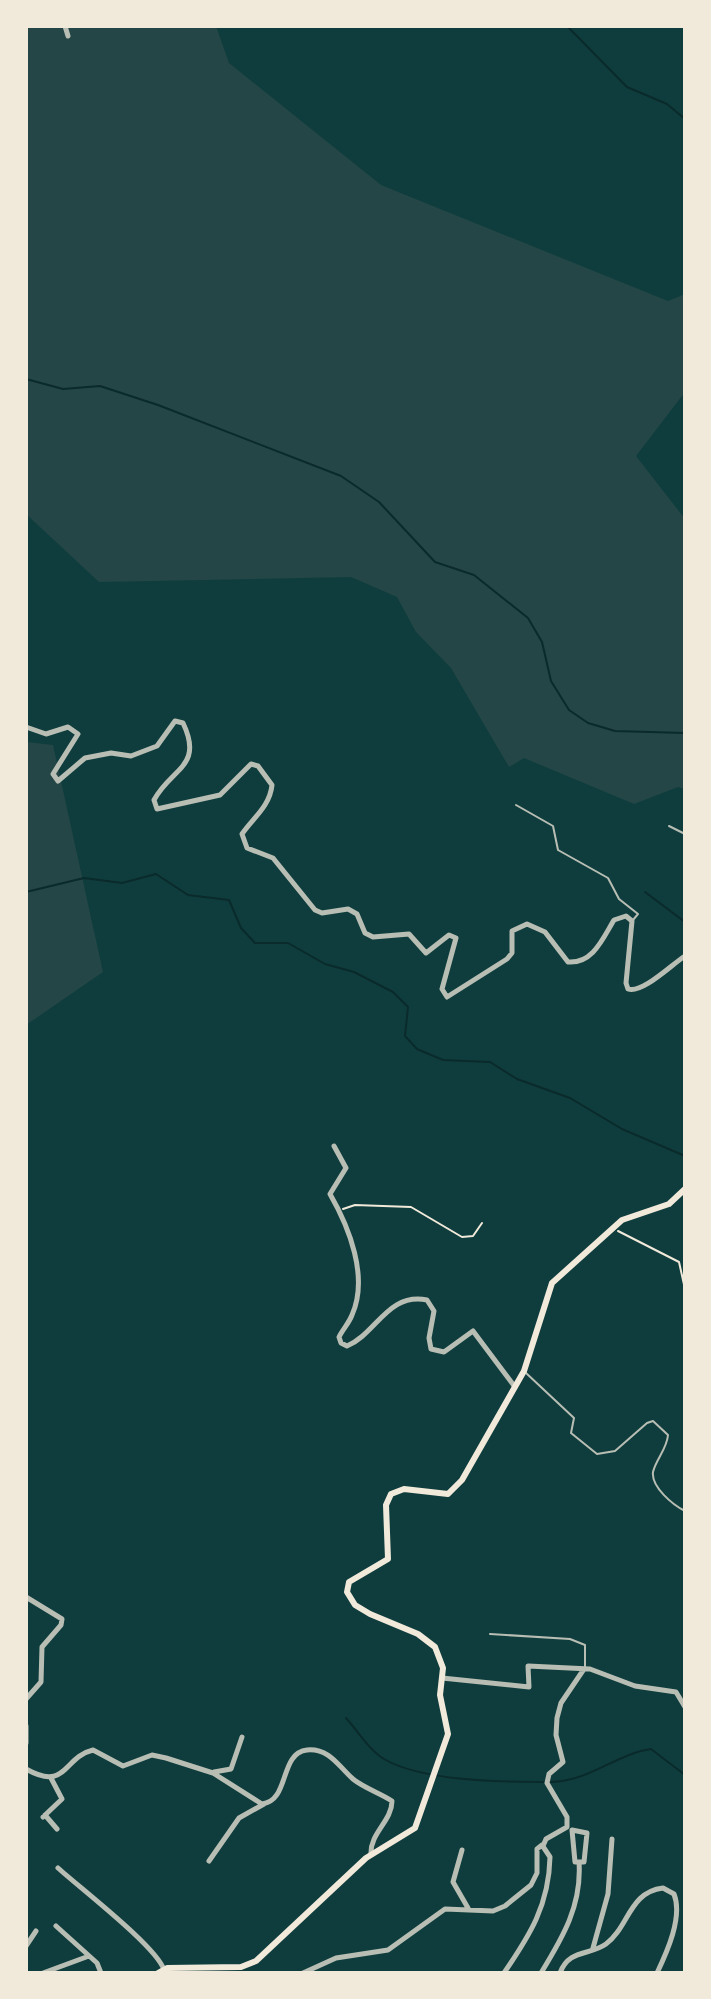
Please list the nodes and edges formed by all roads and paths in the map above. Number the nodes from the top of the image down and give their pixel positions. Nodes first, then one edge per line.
1 (65, 26) edge
2 (68, 36) dead end
3 (26, 727) edge
4 (516, 805) dead end
5 (669, 826) dead end
6 (685, 834) edge
7 (632, 921) junction
8 (685, 956) edge
9 (334, 1146) dead end
10 (685, 1189) edge
11 (339, 1209) junction
12 (482, 1223) dead end
13 (613, 1228) junction
14 (685, 1289) edge
15 (524, 1371) junction
16 (516, 1387) junction
17 (685, 1511) edge
18 (26, 1597) edge
19 (490, 1634) dead end
20 (585, 1669) junction
21 (442, 1678) junction
22 (26, 1699) edge
23 (685, 1707) edge
24 (26, 1726) edge
25 (242, 1737) dead end
26 (26, 1743) edge
27 (26, 1769) edge
28 (213, 1773) junction
29 (51, 1778) junction
30 (265, 1803) junction
31 (57, 1829) dead end
32 (612, 1839) dead end
33 (543, 1846) junction
34 (462, 1850) dead end
35 (371, 1854) junction
36 (209, 1861) dead end
37 (579, 1862) junction
38 (58, 1868) dead end
39 (468, 1908) junction
40 (56, 1926) dead end
41 (36, 1931) dead end
42 (26, 1946) edge
43 (592, 1949) junction
44 (89, 1956) junction
45 (207, 1970) edge
46 (161, 1972) edge
47 (43, 1973) edge
48 (101, 1973) edge
49 (303, 1973) edge
50 (504, 1973) edge
51 (541, 1973) edge
52 (560, 1973) edge
53 (657, 1973) edge

1 - 2 street
3 - 7 street
4 - 7 lane
5 - 6 lane
7 - 8 street
9 - 11 street
10 - 13 main road
11 - 12 path
11 - 16 street
13 - 14 path
13 - 15 main road
15 - 16 main road
15 - 17 lane
16 - 21 main road
18 - 22 street
19 - 20 lane
20 - 21 street
20 - 23 street
20 - 33 street
21 - 35 main road
24 - 26 street
25 - 28 street
27 - 29 street
28 - 29 street
28 - 30 street
29 - 31 street
30 - 35 street
30 - 36 street
32 - 43 street
33 - 39 street
33 - 50 street
34 - 39 street
35 - 45 main road
37 - 37 street
37 - 51 street
38 - 46 street
39 - 49 street
40 - 44 street
41 - 42 street
43 - 52 street
43 - 53 street
44 - 47 street
44 - 48 street
45 - 46 main road

